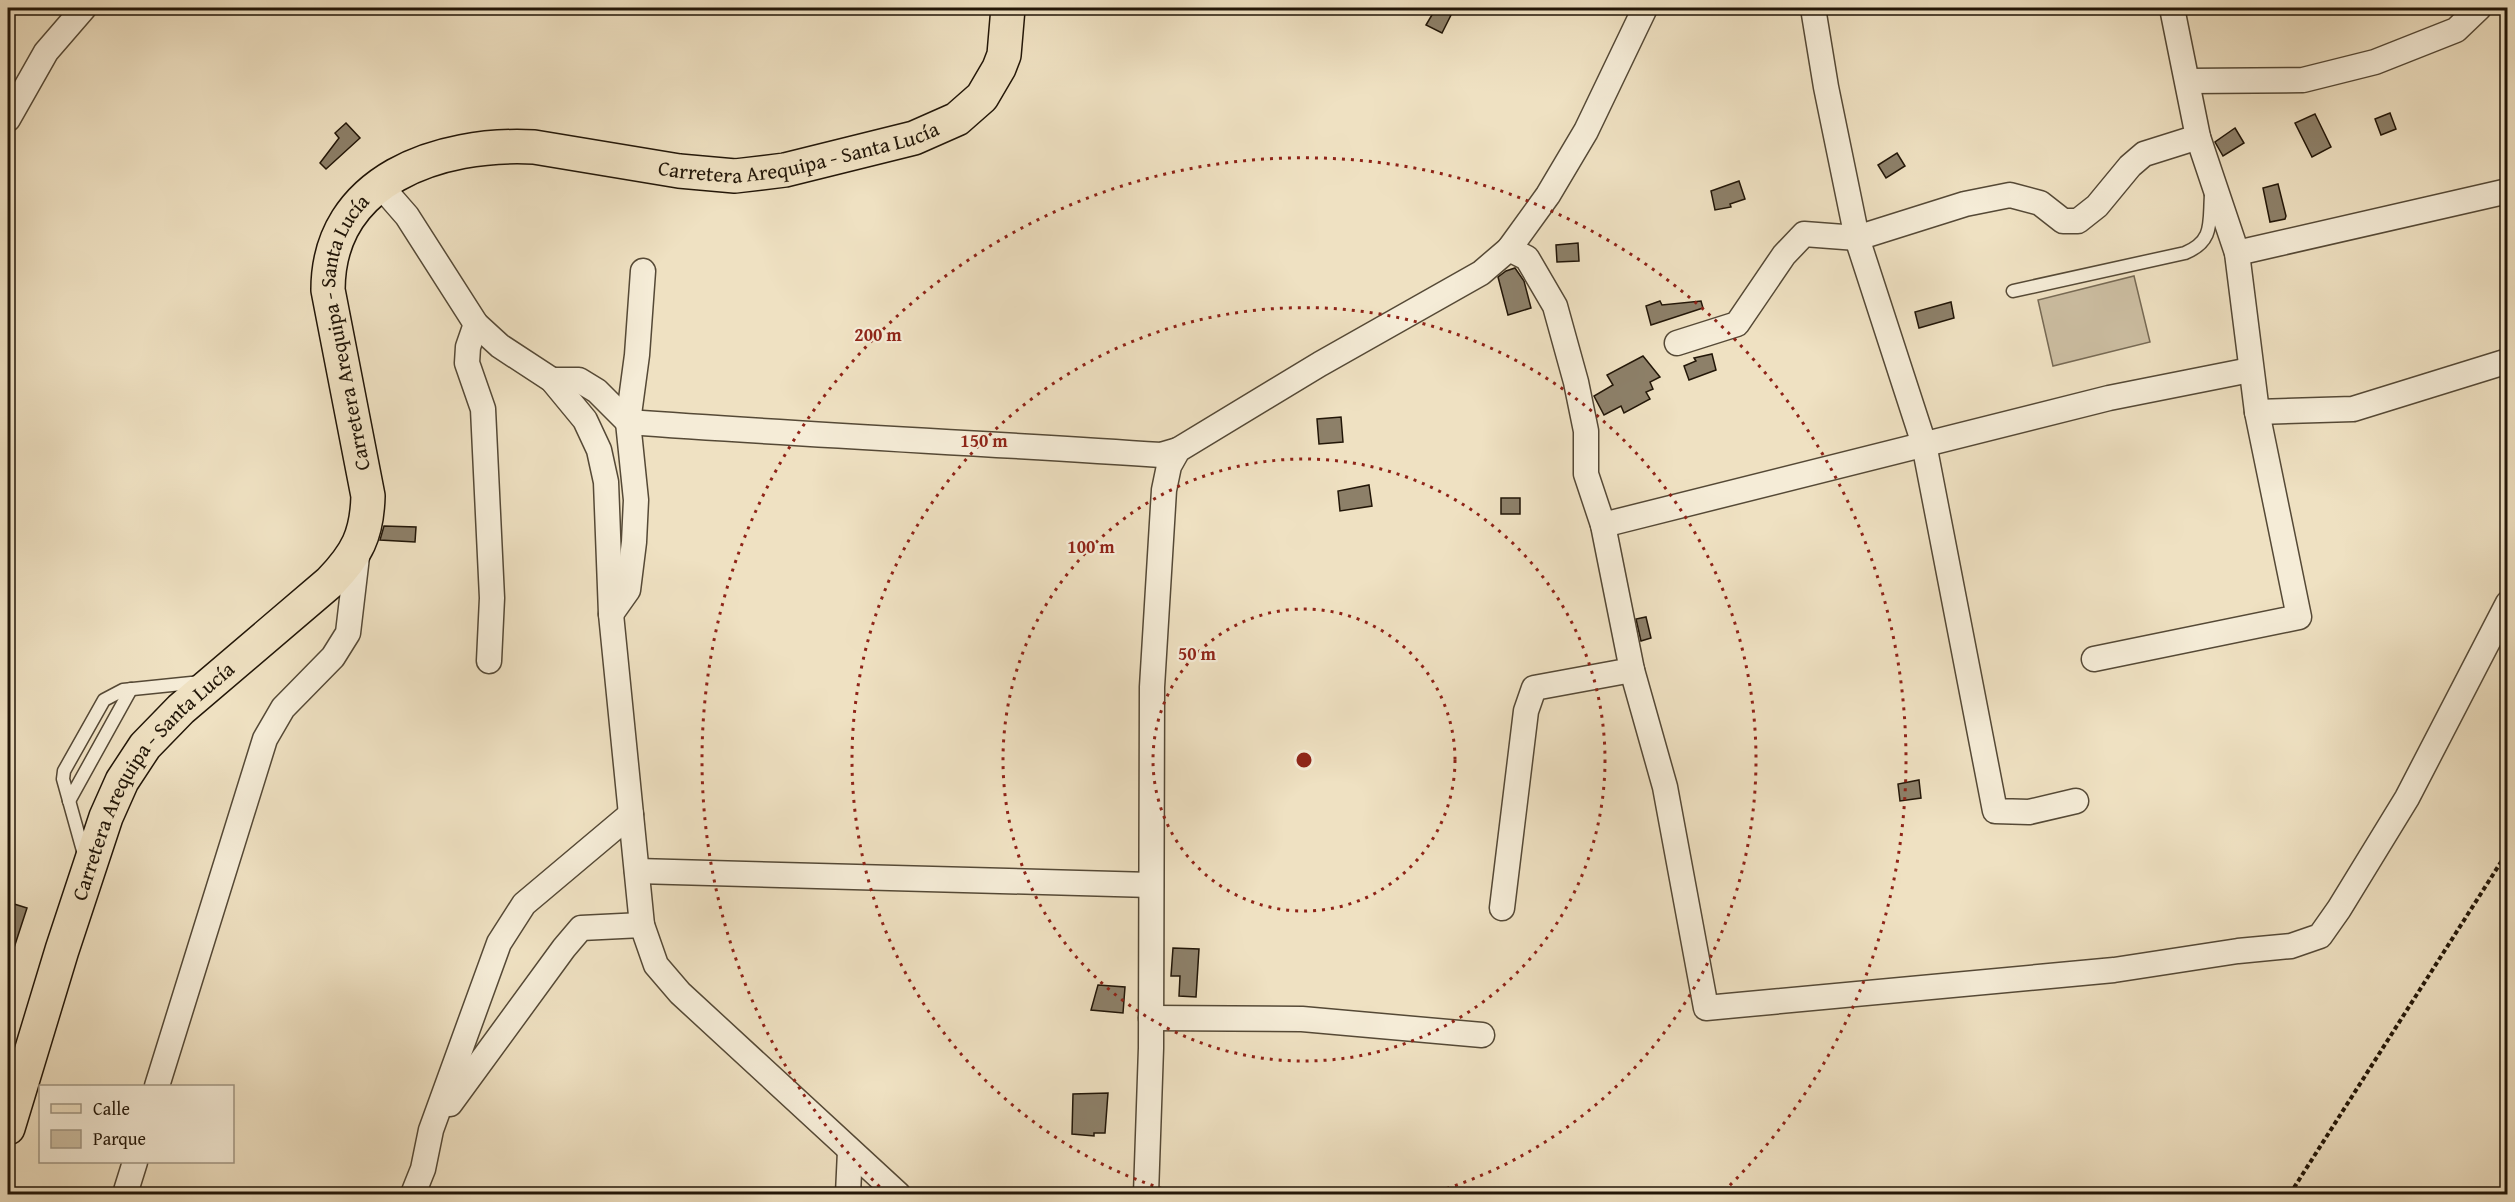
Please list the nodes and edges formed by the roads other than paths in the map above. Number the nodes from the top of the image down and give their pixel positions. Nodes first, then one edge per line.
1 (84, 8) edge
2 (1008, 8) edge
3 (1813, 8) edge
4 (2172, 8) edge
5 (2479, 8) edge
6 (1641, 11) edge
7 (2188, 81) junction
8 (8, 119) edge
9 (2198, 137) junction
10 (2213, 176) junction
11 (380, 185) junction
12 (2508, 191) edge
13 (1857, 238) junction
14 (1509, 249) junction
15 (2237, 253) junction
16 (643, 271) dead end
17 (2013, 291) dead end
18 (476, 324) junction
19 (1677, 343) dead end
20 (2508, 362) edge
21 (2250, 370) junction
22 (552, 380) junction
23 (2257, 412) junction
24 (628, 422) junction
25 (1924, 444) junction
26 (1178, 450) junction
27 (1603, 525) junction
28 (358, 546) junction
29 (2508, 603) edge
30 (611, 614) junction
31 (2094, 659) dead end
32 (489, 661) dead end
33 (1632, 670) junction
34 (214, 681) junction
35 (131, 689) junction
36 (69, 801) junction
37 (2076, 801) dead end
38 (631, 814) junction
39 (88, 871) junction
40 (637, 871) junction
41 (1151, 885) junction
42 (1502, 908) dead end
43 (642, 925) junction
44 (1151, 1018) junction
45 (1482, 1035) dead end
46 (157, 1085) edge
47 (8, 1128) edge
48 (431, 1130) junction
49 (850, 1151) junction
50 (134, 1163) edge
51 (125, 1194) edge
52 (413, 1194) edge
53 (848, 1194) edge
54 (898, 1194) edge
55 (1146, 1194) edge

1 - 8 street
2 - 11 main road, Carretera Arequipa - Santa Lucía
3 - 13 street
4 - 7 street
5 - 7 street
6 - 14 street
7 - 9 street
9 - 10 street
9 - 13 street
10 - 15 street
10 - 17 lane
11 - 18 street
11 - 28 main road, Carretera Arequipa - Santa Lucía
12 - 15 street
13 - 19 street
13 - 25 street
14 - 26 street
14 - 27 street
15 - 21 street
16 - 24 street
18 - 22 street
18 - 32 street
20 - 23 street
21 - 23 street
21 - 25 street
22 - 24 street
22 - 30 street
23 - 31 street
24 - 26 street
24 - 30 street
25 - 27 street
25 - 37 street
26 - 41 street
27 - 33 street
28 - 34 main road, Carretera Arequipa - Santa Lucía
28 - 46 street
29 - 33 street
30 - 38 street
33 - 42 street
34 - 35 lane
34 - 39 main road, Carretera Arequipa - Santa Lucía
35 - 36 lane
35 - 36 lane
36 - 39 lane
38 - 40 street
38 - 48 street
39 - 47 main road, Carretera Arequipa - Santa Lucía
40 - 41 street
40 - 43 street
41 - 44 street
43 - 48 street
43 - 49 street
44 - 45 street
44 - 55 street
48 - 52 street
49 - 53 street
49 - 54 street
50 - 51 street

